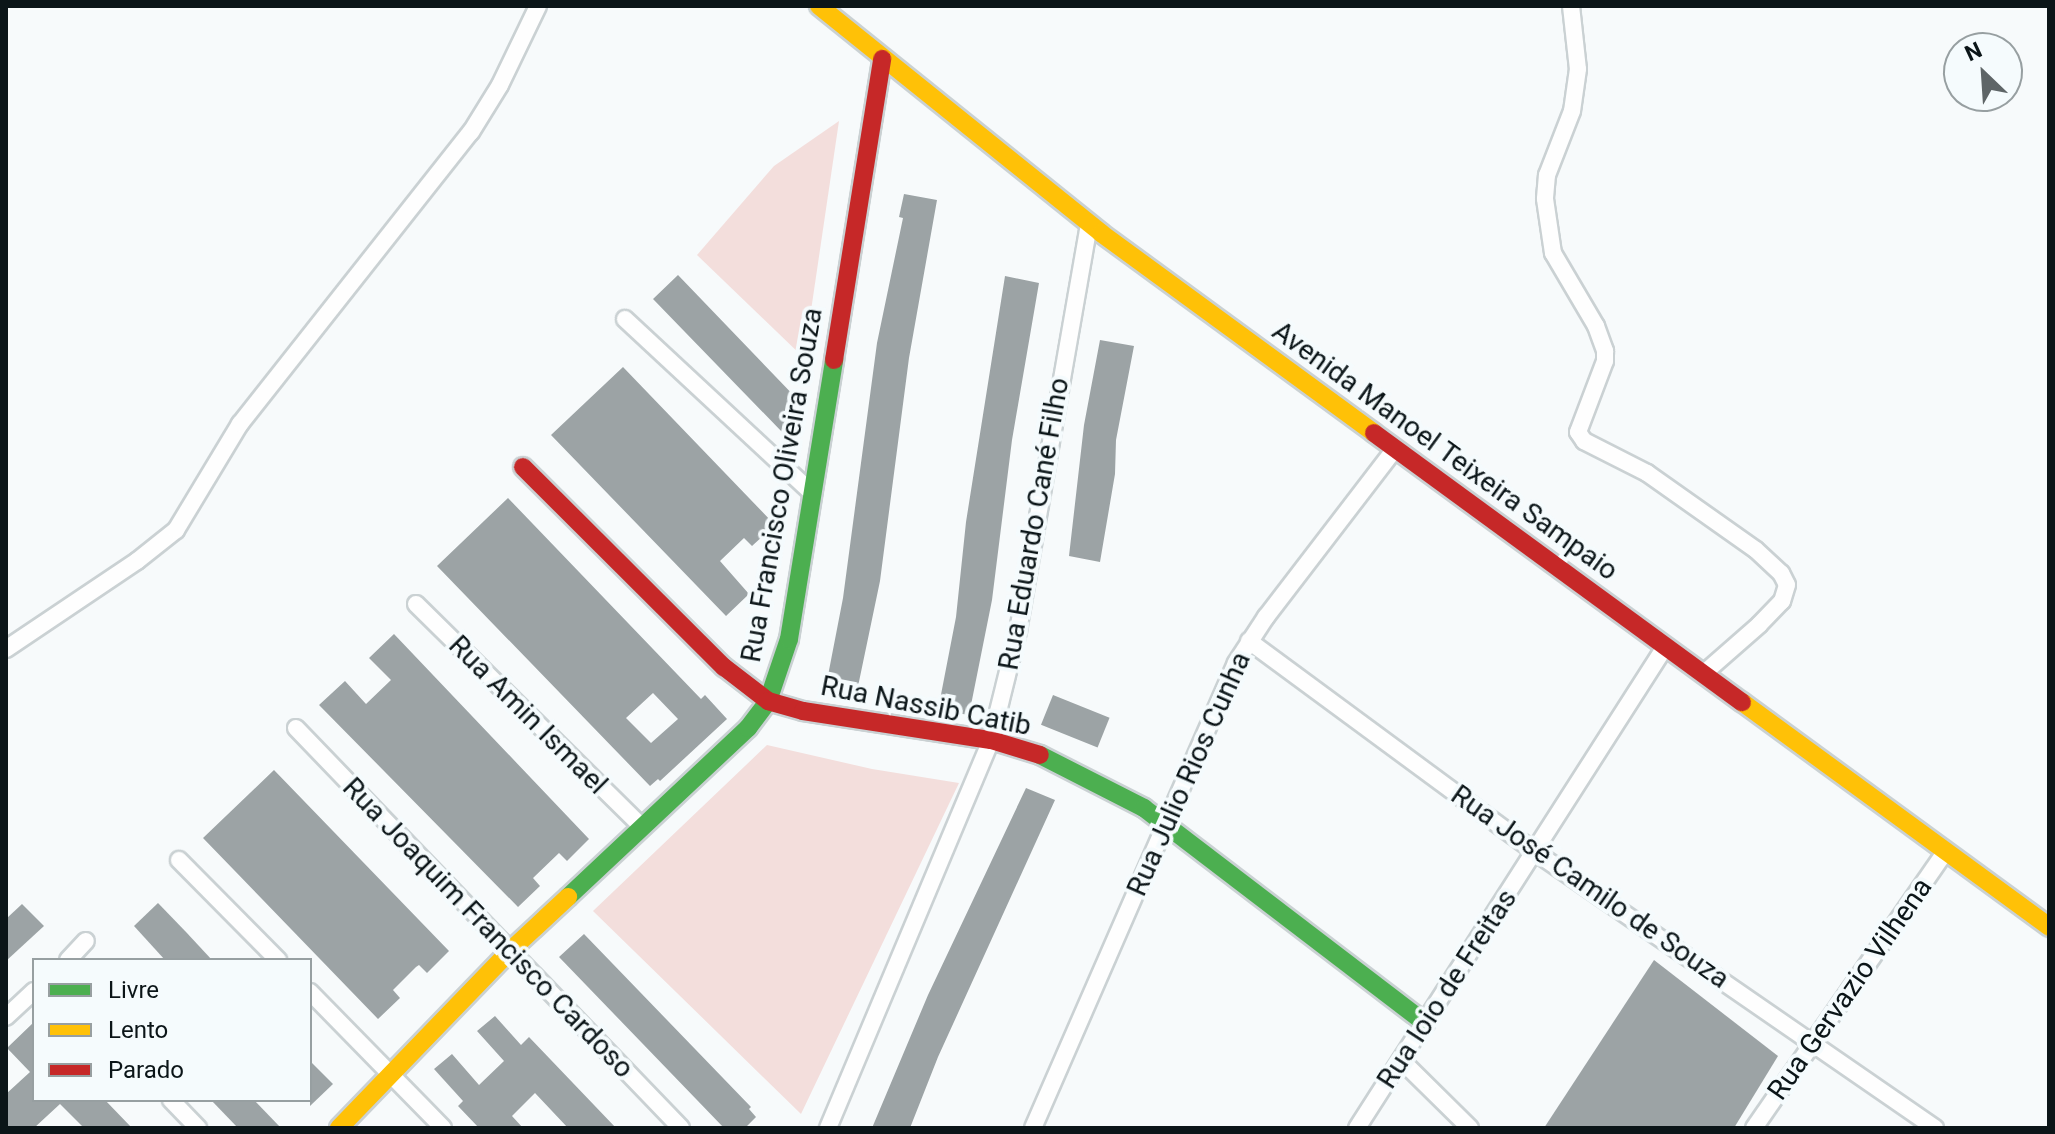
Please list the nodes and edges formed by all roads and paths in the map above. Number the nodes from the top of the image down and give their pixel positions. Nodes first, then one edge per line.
1 (538, 6) edge
2 (819, 6) edge
3 (1571, 6) edge
4 (882, 59) junction
5 (1089, 223) junction
6 (625, 319) dead end
7 (1395, 449) junction
8 (523, 467) dead end
9 (812, 493) junction
10 (416, 604) dead end
11 (1249, 641) junction
12 (1665, 647) junction
13 (6, 649) edge
14 (1703, 674) junction
15 (768, 701) junction
16 (296, 728) dead end
17 (991, 740) junction
18 (640, 825) junction
19 (1165, 825) junction
20 (1946, 851) junction
21 (1535, 852) junction
22 (179, 860) dead end
23 (2049, 927) edge
24 (86, 941) dead end
25 (511, 950) junction
26 (70, 958) edge
27 (276, 958) edge
28 (32, 993) edge
29 (312, 994) edge
30 (6, 1017) edge
31 (1425, 1023) junction
32 (1813, 1042) junction
33 (1401, 1060) junction
34 (390, 1073) junction
35 (173, 1102) edge
36 (198, 1128) edge
37 (339, 1128) edge
38 (443, 1128) edge
39 (681, 1128) edge
40 (828, 1128) edge
41 (1033, 1128) edge
42 (1357, 1128) edge
43 (1470, 1128) edge
44 (1754, 1128) edge
45 (1935, 1128) edge

1 - 13 street
2 - 4 street, Avenida Manoel Teixeira Sampaio
3 - 14 street
4 - 5 street, Avenida Manoel Teixeira Sampaio
4 - 9 street, Rua Francisco Oliveira Souza
5 - 7 street, Avenida Manoel Teixeira Sampaio
5 - 17 street, Rua Eduardo Cané Filho
6 - 9 street
7 - 11 street, Rua Julio Rios Cunha
7 - 12 street, Avenida Manoel Teixeira Sampaio
8 - 15 street, Rua Nassib Catib
9 - 15 street, Rua Francisco Oliveira Souza
10 - 18 street, Rua Amin Ismael
11 - 19 street, Rua Julio Rios Cunha
11 - 21 street, Rua José Camilo de Souza
12 - 14 street, Avenida Manoel Teixeira Sampaio
12 - 21 street, Rua Ioio de Freitas
14 - 20 street, Avenida Manoel Teixeira Sampaio
15 - 17 street, Rua Nassib Catib
15 - 18 street, Rua Francisco Oliveira Souza
16 - 25 street, Rua Joaquim Francisco Cardoso
17 - 19 street, Rua Nassib Catib
17 - 40 street, Rua Eduardo Cané Filho
18 - 25 street, Rua Francisco Oliveira Souza
19 - 31 street, Rua Nassib Catib
19 - 41 street, Rua Julio Rios Cunha
20 - 23 street, Avenida Manoel Teixeira Sampaio
20 - 32 street, Rua Gervazio Vilhena
21 - 31 street, Rua Ioio de Freitas
21 - 32 street, Rua José Camilo de Souza
22 - 27 street
24 - 26 street
25 - 34 street, Rua Francisco Oliveira Souza
25 - 39 street, Rua Joaquim Francisco Cardoso
28 - 30 street
29 - 34 street
31 - 33 street, Rua Ioio de Freitas
32 - 44 street, Rua Gervazio Vilhena
32 - 45 street, Rua José Camilo de Souza
33 - 42 street, Rua Ioio de Freitas
33 - 43 street
34 - 37 street, Rua Francisco Oliveira Souza
34 - 38 street
35 - 36 street

